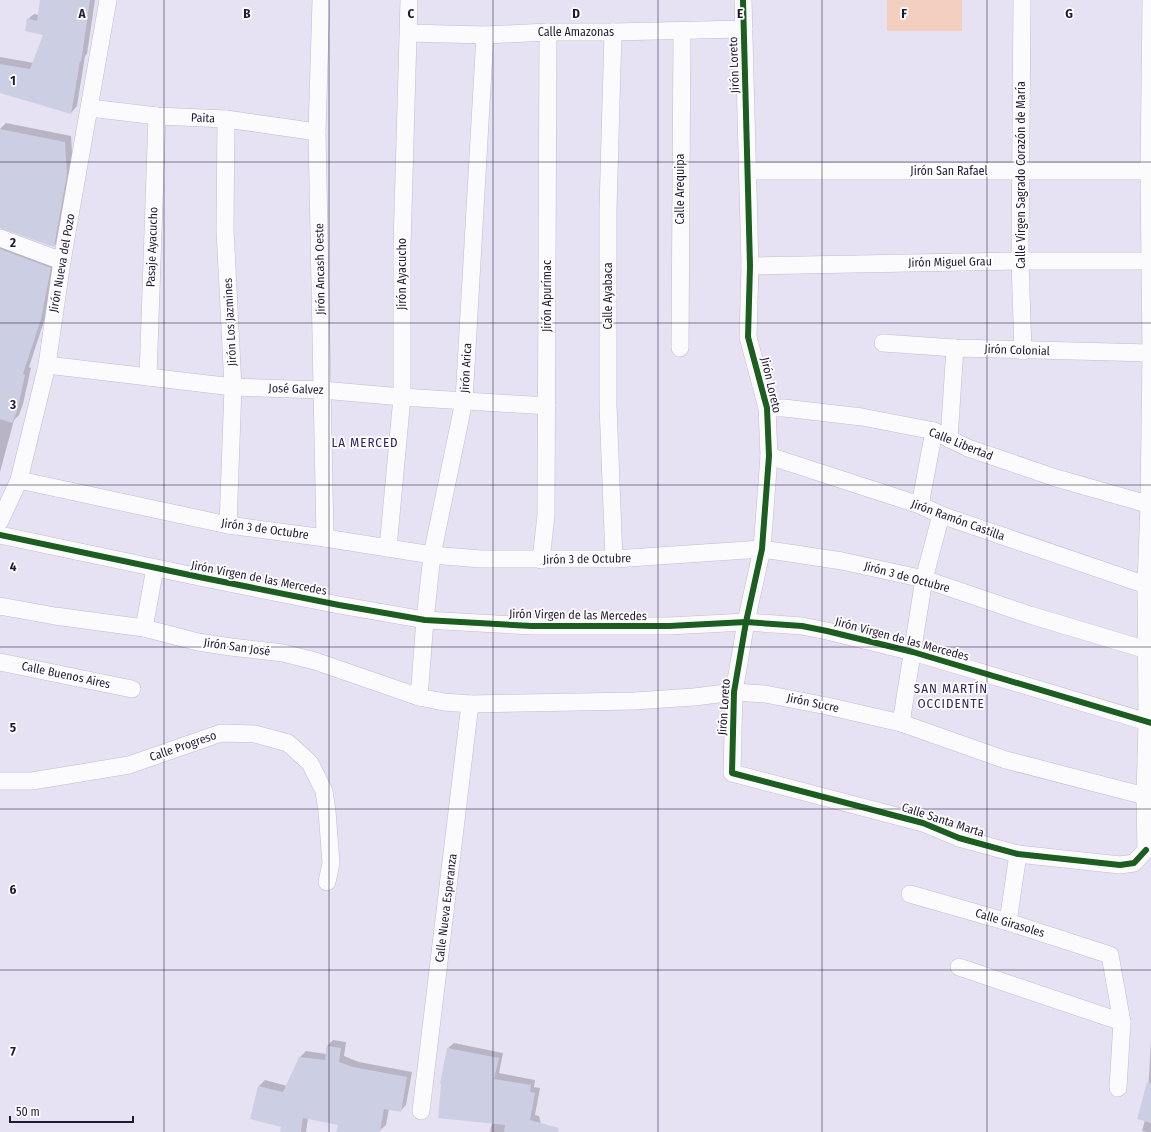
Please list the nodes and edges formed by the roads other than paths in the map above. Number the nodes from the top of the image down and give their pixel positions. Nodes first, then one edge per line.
1 (108, 0) edge
2 (321, 0) edge
3 (409, 0) edge
4 (743, 0) edge
5 (1022, 0) edge
6 (1151, 2) edge
7 (744, 29) junction
8 (682, 31) junction
9 (548, 32) junction
10 (613, 32) junction
11 (409, 33) junction
12 (485, 35) junction
13 (90, 108) junction
14 (157, 116) junction
15 (226, 119) junction
16 (317, 132) junction
17 (748, 170) junction
18 (1020, 170) junction
19 (1150, 171) edge
20 (0, 238) edge
21 (62, 261) junction
22 (1020, 261) junction
23 (1150, 261) edge
24 (750, 266) junction
25 (883, 343) dead end
26 (680, 348) dead end
27 (955, 348) junction
28 (1023, 351) junction
29 (1151, 354) edge
30 (47, 365) junction
31 (148, 377) junction
32 (233, 387) junction
33 (322, 390) junction
34 (402, 397) junction
35 (464, 401) junction
36 (547, 406) junction
37 (768, 408) junction
38 (934, 431) junction
39 (949, 439) junction
40 (769, 456) junction
41 (19, 480) junction
42 (920, 505) junction
43 (1150, 505) edge
44 (941, 515) junction
45 (0, 521) edge
46 (228, 525) junction
47 (0, 535) edge
48 (325, 538) junction
49 (388, 548) junction
50 (762, 549) junction
51 (432, 555) junction
52 (614, 559) junction
53 (541, 560) junction
54 (156, 568) junction
55 (924, 579) junction
56 (1146, 585) junction
57 (0, 606) edge
58 (425, 620) junction
59 (746, 622) junction
60 (144, 628) junction
61 (1147, 650) junction
62 (913, 652) junction
63 (0, 662) edge
64 (132, 689) dead end
65 (734, 692) junction
66 (419, 697) junction
67 (470, 704) junction
68 (901, 723) junction
69 (1149, 723) edge
70 (732, 772) joint
71 (0, 781) edge
72 (1145, 796) junction
73 (1148, 850) edge
74 (1018, 854) junction
75 (327, 882) dead end
76 (910, 894) dead end
77 (1008, 922) junction
78 (959, 967) dead end
79 (1122, 1022) junction
80 (1118, 1088) dead end
81 (421, 1111) dead end

1 - 13 street, Jirón Nueva del Pozo
2 - 16 street, Jirón Ancash Oeste
3 - 11 street, Jirón Ayacucho
4 - 7 street, Jirón Loreto
5 - 18 street, Calle Virgen Sagrado Corazón de María
6 - 19 street
7 - 8 street, Calle Amazonas
7 - 17 street, Jirón Loreto
8 - 10 street, Calle Amazonas
8 - 26 street, Calle Arequipa
9 - 10 street, Calle Amazonas
9 - 12 street, Calle Amazonas
9 - 36 street, Jirón Apurímac
10 - 52 street, Calle Ayabaca
11 - 12 street, Calle Amazonas
11 - 34 street, Jirón Ayacucho
12 - 35 street, Jirón Arica
13 - 14 street, Paita
13 - 21 street, Jirón Nueva del Pozo
14 - 15 street, Paita
14 - 31 street, Pasaje Ayacucho
15 - 16 street, Paita
15 - 32 street, Jirón Los Jazmines
16 - 33 street, Jirón Ancash Oeste
17 - 18 street, Jirón San Rafael
17 - 24 street, Jirón Loreto
18 - 19 street, Jirón San Rafael
18 - 22 street, Calle Virgen Sagrado Corazón de María
19 - 23 street
20 - 21 street
21 - 30 street, Jirón Nueva del Pozo
22 - 23 street, Jirón Miguel Grau
22 - 24 street, Jirón Miguel Grau
22 - 28 street, Calle Virgen Sagrado Corazón de María
23 - 29 street
24 - 37 street, Jirón Loreto
25 - 27 street, Jirón Colonial
27 - 28 street, Jirón Colonial
27 - 39 street
28 - 29 street, Jirón Colonial
29 - 43 street
30 - 31 street, José Galvez
30 - 41 street, Jirón Nueva del Pozo
31 - 32 street, José Galvez
32 - 33 street, José Galvez
32 - 46 street, Jirón Los Jazmines
33 - 34 street, José Galvez
33 - 48 street, Jirón Ancash Oeste
34 - 35 street, José Galvez
34 - 49 street, Jirón Ayacucho
35 - 36 street, José Galvez
35 - 51 street, Jirón Arica
36 - 53 street, Jirón Apurímac
37 - 38 street, Calle Libertad
37 - 40 street, Jirón Loreto
38 - 39 street, Calle Libertad
38 - 42 street
39 - 43 street, Calle Libertad
40 - 42 street, Jirón Ramón Castilla
40 - 50 street, Jirón Loreto
41 - 45 street, Jirón Nueva del Pozo
41 - 46 street, Jirón 3 de Octubre
42 - 44 street, Jirón Ramón Castilla
43 - 56 street
44 - 55 street
44 - 56 street, Jirón Ramón Castilla
46 - 48 street, Jirón 3 de Octubre
47 - 54 street, Jirón Virgen de las Mercedes
48 - 49 street, Jirón 3 de Octubre
49 - 51 street, Jirón 3 de Octubre
50 - 52 street, Jirón 3 de Octubre
50 - 55 street, Jirón 3 de Octubre
50 - 59 street, Jirón Loreto
51 - 53 street, Jirón 3 de Octubre
51 - 58 street, Jirón Arica
52 - 53 street, Jirón 3 de Octubre
54 - 58 street, Jirón Virgen de las Mercedes
54 - 60 street
55 - 61 street, Jirón 3 de Octubre
55 - 62 street
56 - 61 street
57 - 60 street, Jirón San José
58 - 59 street, Jirón Virgen de las Mercedes
58 - 66 street, Jirón Arica
59 - 62 street, Jirón Virgen de las Mercedes
59 - 65 street, Jirón Loreto
60 - 66 street, Jirón San José
61 - 69 street
62 - 68 street
62 - 69 street, Jirón Virgen de las Mercedes
63 - 64 street, Calle Buenos Aires
65 - 67 street, Jirón Sucre
65 - 68 street, Jirón Sucre
65 - 70 street, Jirón Loreto
66 - 67 street, Jirón San José
67 - 81 street, Calle Nueva Esperanza
68 - 72 street, Jirón Sucre
69 - 72 street
70 - 74 street, Calle Santa Marta
71 - 75 street, Calle Progreso
72 - 73 street
73 - 74 street, Calle Santa Marta
74 - 77 street
76 - 77 street, Calle Girasoles
77 - 79 street, Calle Girasoles
78 - 79 street
79 - 80 street

